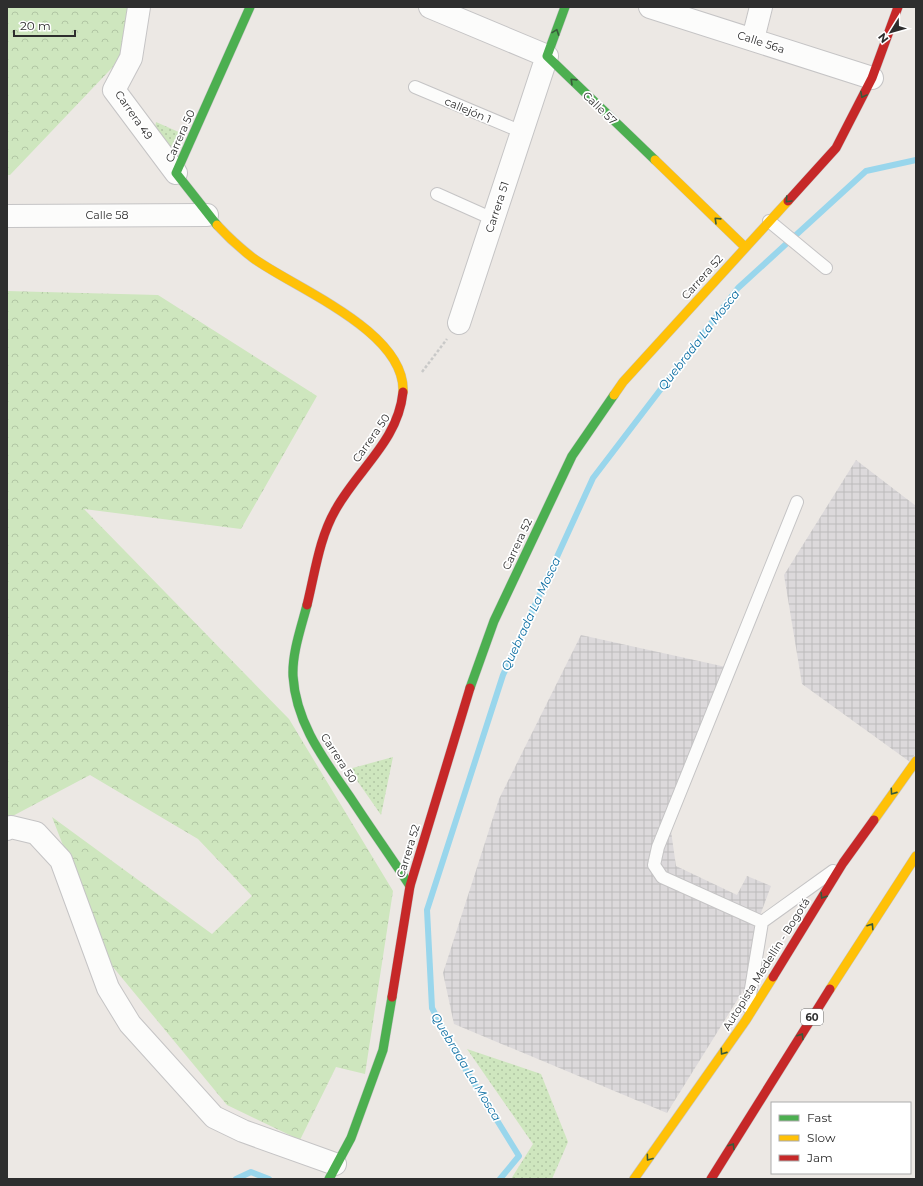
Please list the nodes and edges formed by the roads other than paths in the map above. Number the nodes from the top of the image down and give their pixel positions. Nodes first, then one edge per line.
1 (139, 7) edge
2 (250, 7) edge
3 (430, 7) edge
4 (565, 7) edge
5 (761, 7) edge
6 (898, 7) edge
7 (664, 9) edge
8 (753, 39) junction
9 (547, 56) junction
10 (872, 78) junction
11 (414, 87) dead end
12 (522, 132) junction
13 (176, 173) junction
14 (437, 194) dead end
15 (207, 215) junction
16 (7, 216) edge
17 (493, 219) junction
18 (769, 221) junction
19 (745, 247) junction
20 (826, 268) dead end
21 (459, 323) road end
22 (797, 502) dead end
23 (916, 761) edge
24 (7, 829) edge
25 (916, 856) edge
26 (843, 863) junction
27 (410, 886) junction
28 (762, 922) junction
29 (746, 1020) junction
30 (332, 1172) edge
31 (634, 1179) edge
32 (711, 1179) edge

1 - 13 street, Carrera 49
2 - 13 main road, Carrera 50
3 - 9 street, Calle 57
9 -> 4 main road, Carrera 51
5 - 8 street
6 - 10 main road, Carrera 52
7 - 8 street, Calle 56a
8 - 10 street, Calle 56a
9 - 12 street, Carrera 51
19 -> 9 main road, Calle 57
10 -> 18 main road, Carrera 52
11 - 12 lane, callejón 1
12 - 17 street, Carrera 51
13 - 15 main road, Carrera 50
14 - 17 lane
15 - 16 street, Calle 58
15 - 27 main road, Carrera 50
17 - 21 street, Carrera 51
18 - 19 main road, Carrera 52
18 - 20 lane
19 - 27 main road, Carrera 52
22 - 28 lane
23 -> 26 main road, Autopista Medellín - Bogotá
24 - 30 street
32 -> 25 main road, 60
26 - 28 lane
26 -> 29 main road, Autopista Medellín - Bogotá
27 - 30 main road, Carrera 52
28 - 29 lane
29 -> 31 main road, Autopista Medellín - Bogotá

